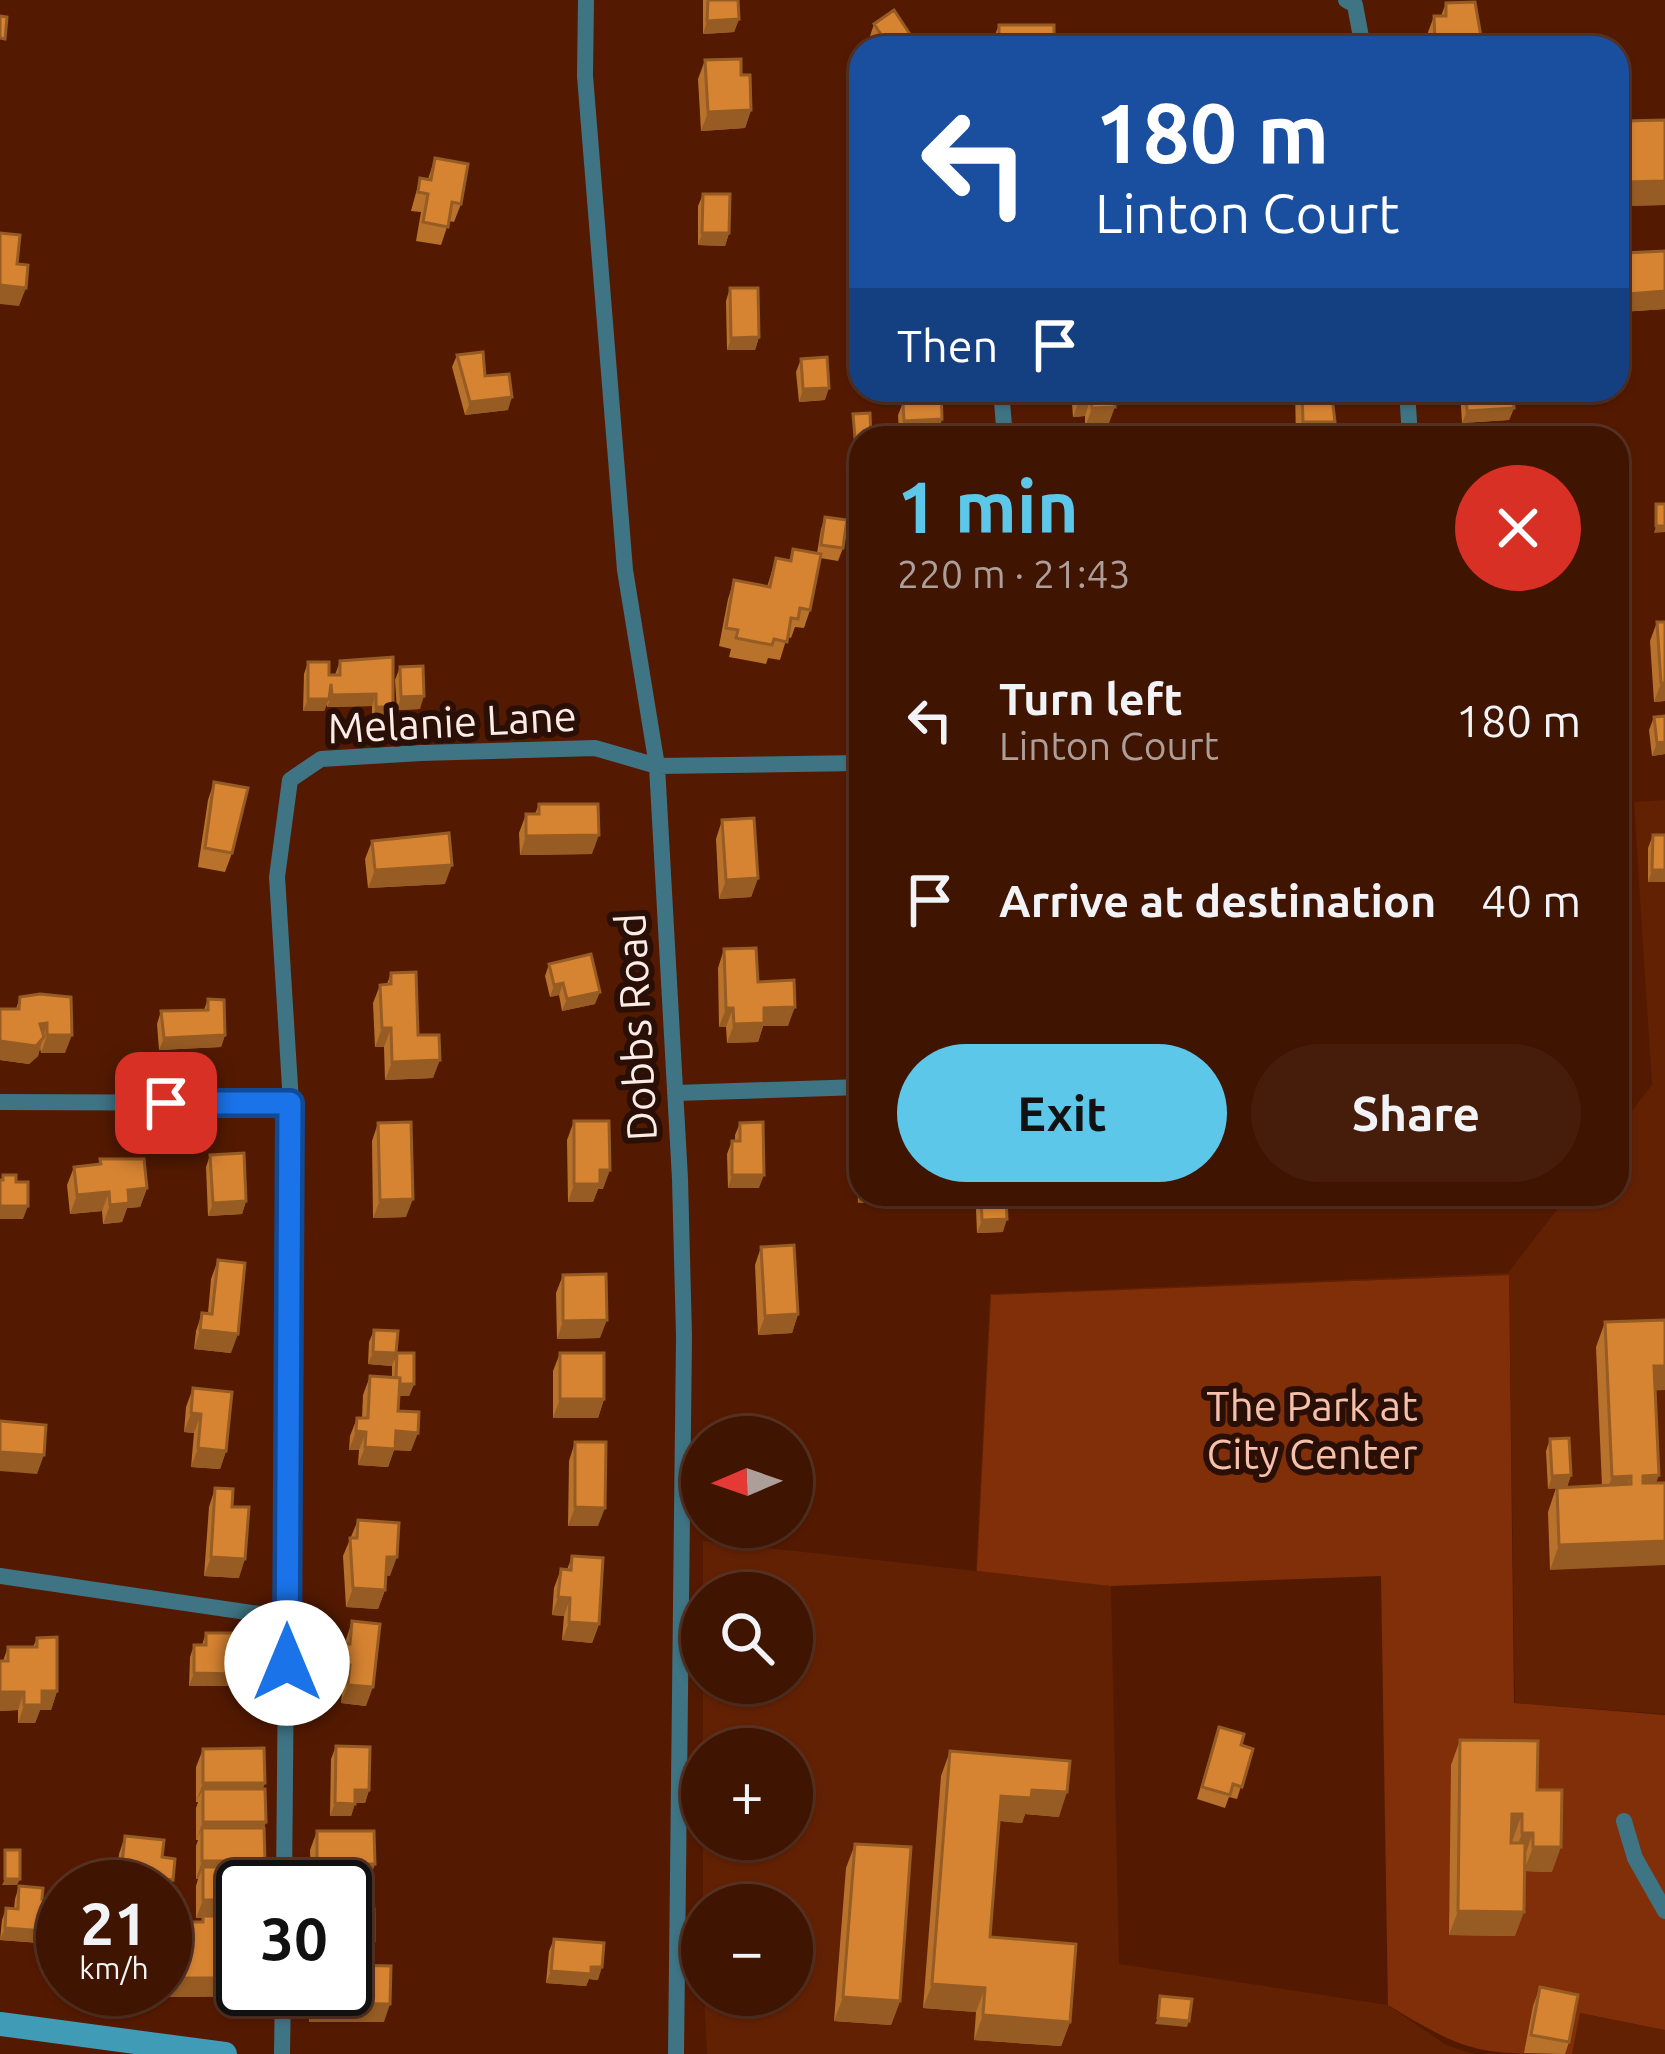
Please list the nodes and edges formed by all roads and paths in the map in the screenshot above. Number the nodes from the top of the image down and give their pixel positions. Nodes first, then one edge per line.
1 (586, 0) edge
2 (1346, 0) edge
3 (1361, 36) edge
4 (849, 763) edge
5 (657, 766) junction
6 (849, 1087) edge
7 (675, 1094) junction
8 (0, 1102) edge
9 (290, 1103) junction
10 (0, 1576) edge
11 (287, 1618) junction
12 (1624, 1821) dead end
13 (284, 1860) edge
14 (1665, 1911) edge
15 (283, 2016) edge
16 (0, 2024) edge
17 (226, 2054) edge
18 (282, 2054) edge
19 (676, 2054) edge

1 - 5 street, Dobbs Road
2 - 3 street
4 - 5 street, Melanie Lane
5 - 7 street, Dobbs Road
5 - 9 street, Melanie Lane
6 - 7 street
7 - 19 street, Dobbs Road
8 - 9 street
9 - 11 street, Melanie Lane
10 - 11 street
11 - 13 street, Melanie Lane
12 - 14 street
15 - 18 street
16 - 17 main road

